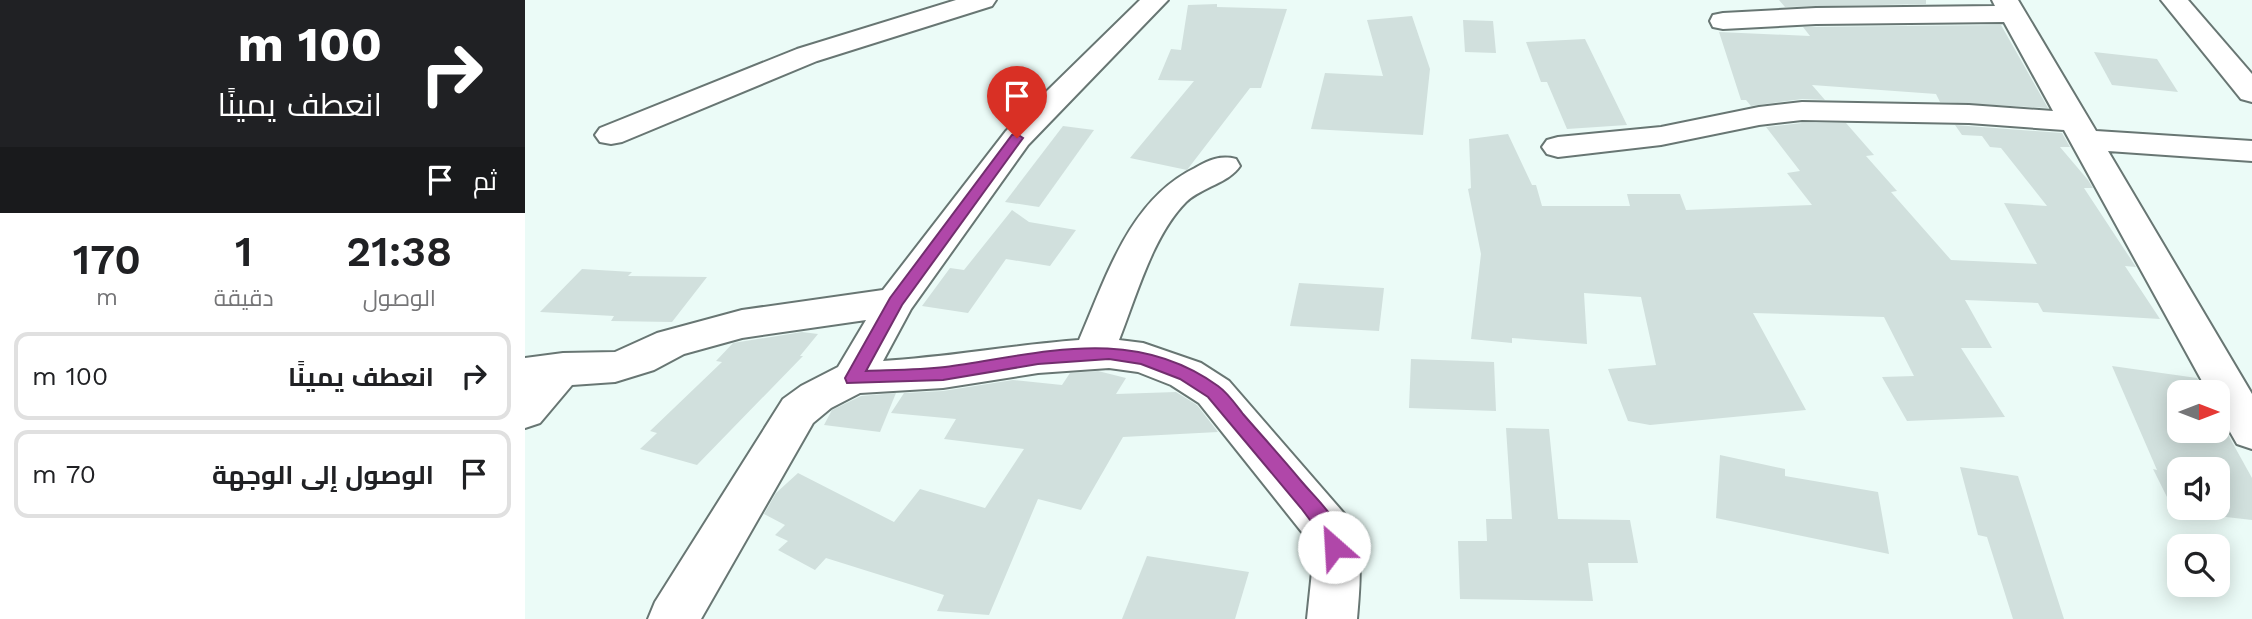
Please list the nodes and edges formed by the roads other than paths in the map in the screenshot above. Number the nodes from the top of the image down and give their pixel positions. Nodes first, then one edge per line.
1 (983, 0) edge
2 (1155, 0) edge
3 (2174, 0) edge
4 (2009, 7) edge
5 (1723, 21) dead end
6 (2252, 93) edge
7 (2082, 131) junction
8 (611, 135) dead end
9 (1558, 147) dead end
10 (2252, 151) edge
11 (1224, 166) dead end
12 (895, 302) junction
13 (1093, 354) junction
14 (544, 371) edge
15 (853, 378) junction
16 (525, 411) edge
17 (2252, 432) edge
18 (673, 619) edge
19 (1332, 619) edge

1 - 8 street
2 - 12 street
3 - 6 street
4 - 5 street
4 - 7 street
7 - 9 street
7 - 10 street
7 - 17 street
11 - 13 street
12 - 14 street
12 - 15 street
13 - 15 street
13 - 19 street
14 - 16 street
15 - 18 street

